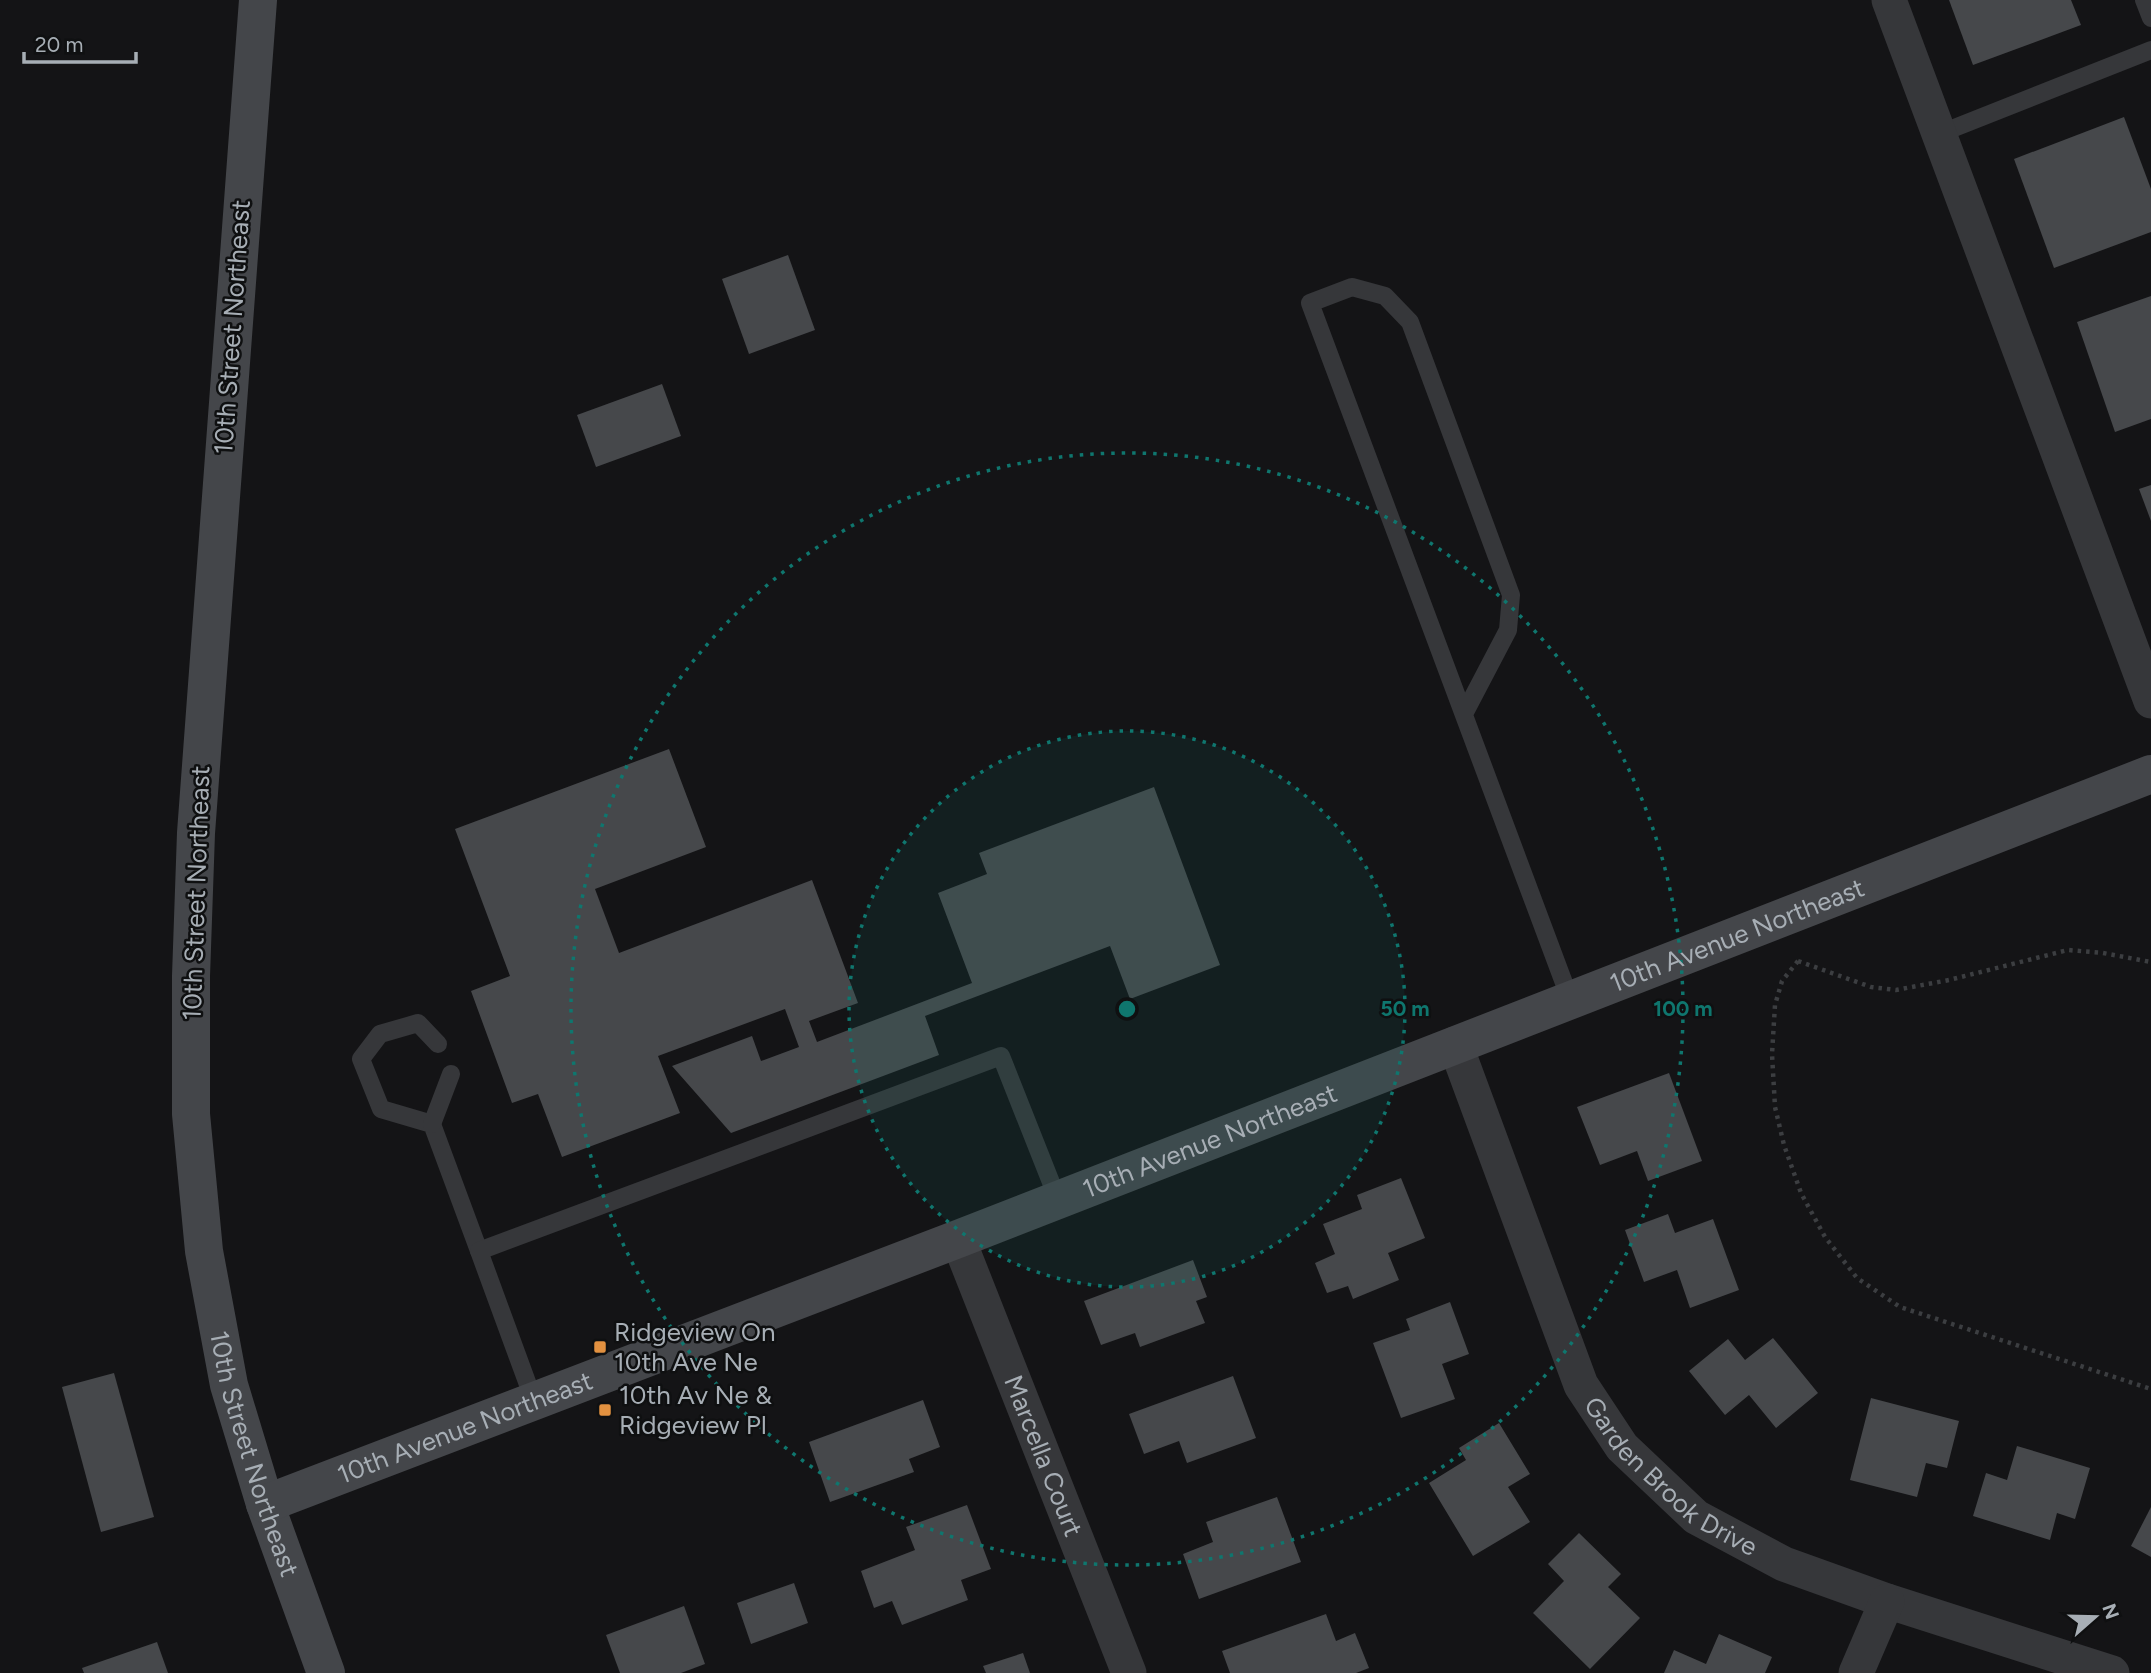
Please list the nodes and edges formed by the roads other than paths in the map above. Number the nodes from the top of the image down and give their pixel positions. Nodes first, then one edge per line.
1 (257, 0) edge
2 (1889, 0) edge
3 (2144, 0) edge
4 (2151, 19) edge
5 (2151, 50) edge
6 (1939, 134) junction
7 (2151, 701) edge
8 (1464, 714) junction
9 (2151, 774) edge
10 (1570, 999) junction
11 (438, 1044) dead end
12 (1455, 1044) junction
13 (451, 1074) dead end
14 (432, 1124) junction
15 (1058, 1199) junction
16 (958, 1239) junction
17 (479, 1251) junction
18 (534, 1401) junction
19 (265, 1504) junction
20 (1887, 1601) junction
21 (326, 1673) edge
22 (1129, 1673) edge
23 (1856, 1673) edge
24 (2112, 1673) edge

1 - 19 street, 10th Street Northeast
2 - 6 street
3 - 4 lane
5 - 6 lane
6 - 7 street
8 - 8 lane
8 - 10 lane
9 - 10 street, 10th Avenue Northeast
10 - 12 street, 10th Avenue Northeast
11 - 14 lane
12 - 15 street, 10th Avenue Northeast
12 - 20 street, Garden Brook Drive
13 - 14 lane
14 - 17 lane
15 - 16 street, 10th Avenue Northeast
15 - 17 lane
16 - 18 street, 10th Avenue Northeast
16 - 22 street, Marcella Court
17 - 18 lane
18 - 19 street, 10th Avenue Northeast
19 - 21 street, 10th Street Northeast
20 - 23 street
20 - 24 street, Garden Brook Drive

